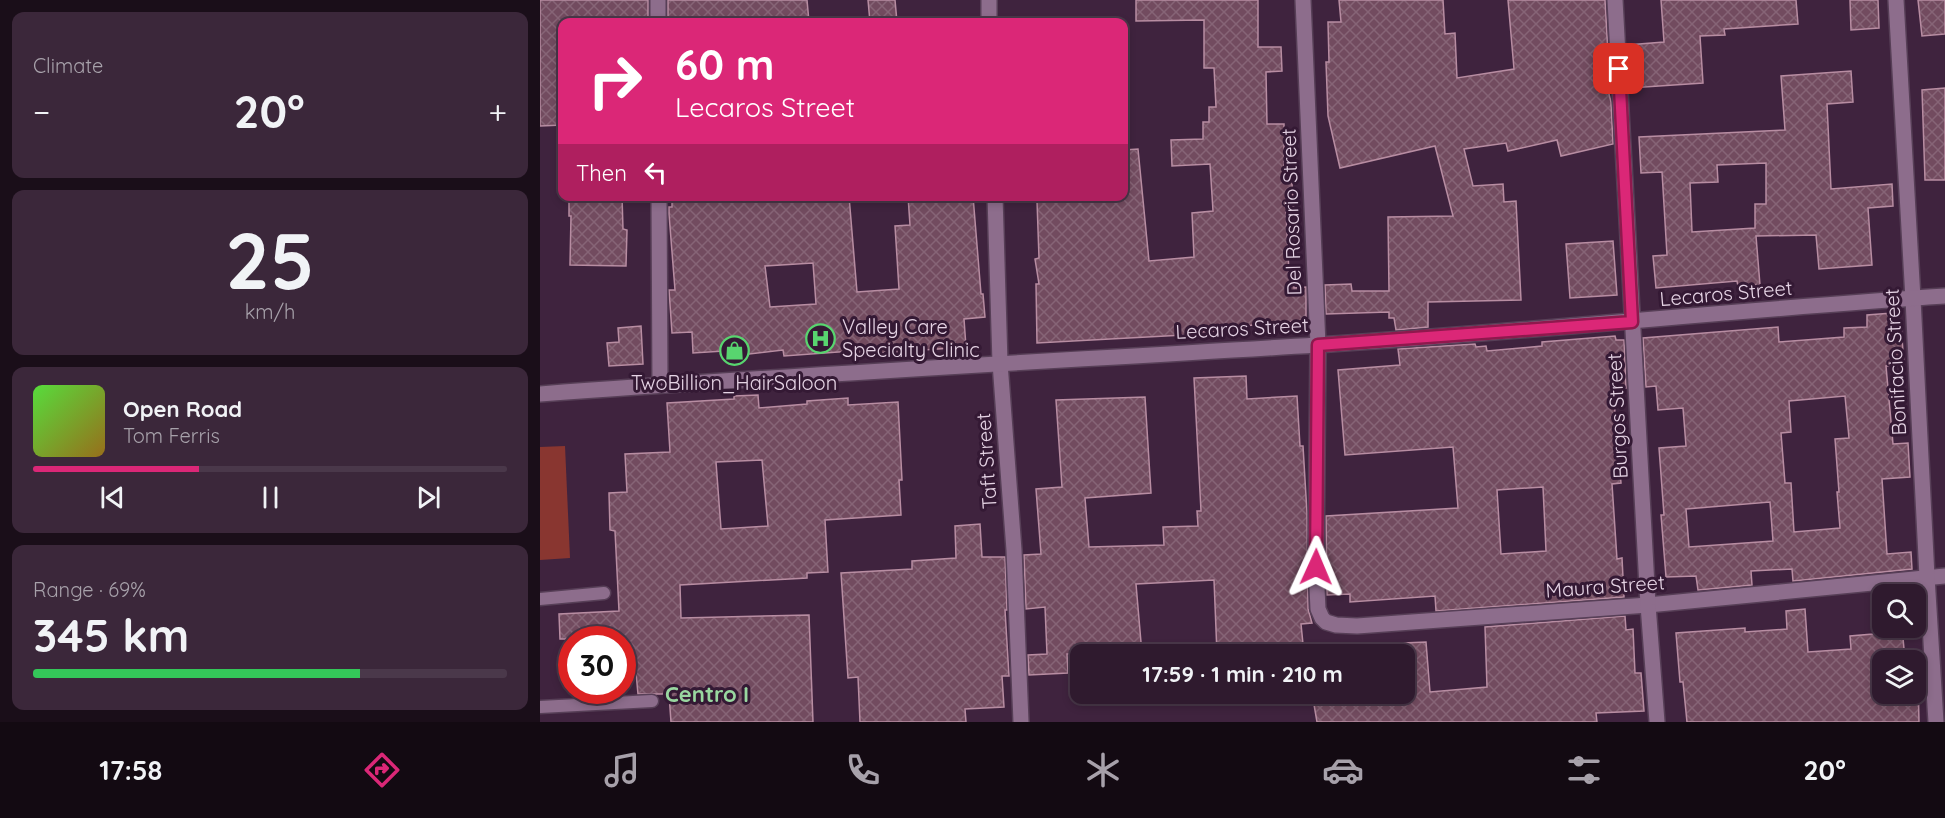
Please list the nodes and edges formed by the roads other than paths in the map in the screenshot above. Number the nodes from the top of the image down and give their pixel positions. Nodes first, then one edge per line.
1 (658, 0) edge
2 (989, 0) edge
3 (1303, 0) edge
4 (1615, 0) edge
5 (1896, 0) edge
6 (658, 18) edge
7 (990, 18) edge
8 (659, 201) edge
9 (995, 201) edge
10 (1945, 296) edge
11 (1913, 298) junction
12 (1632, 322) junction
13 (1318, 345) junction
14 (1000, 363) junction
15 (660, 385) junction
16 (540, 394) edge
17 (1316, 567) joint
18 (1945, 576) edge
19 (1927, 577) junction
20 (604, 593) dead end
21 (540, 599) edge
22 (1648, 604) junction
23 (652, 701) dead end
24 (540, 707) edge
25 (1021, 722) edge
26 (1657, 722) edge
27 (1936, 722) edge

1 - 6 street
2 - 7 street
3 - 13 street, Del Rosario Street
4 - 12 street, Burgos Street
5 - 11 street, Bonifacio Street
8 - 15 street
9 - 14 street, Taft Street
10 - 11 street, Lecaros Street
11 - 12 street, Lecaros Street
11 - 19 street, Bonifacio Street
12 - 13 street, Lecaros Street
12 - 22 street, Burgos Street
13 - 14 street, Lecaros Street
13 - 17 street, Del Rosario Street
14 - 15 street, Lecaros Street
14 - 25 street, Taft Street
15 - 16 street, Lecaros Street
17 - 22 street, Maura Street
18 - 19 street, Maura Street
19 - 22 street, Maura Street
19 - 27 street, Bonifacio Street
20 - 21 lane
22 - 26 street, Burgos Street
23 - 24 lane

